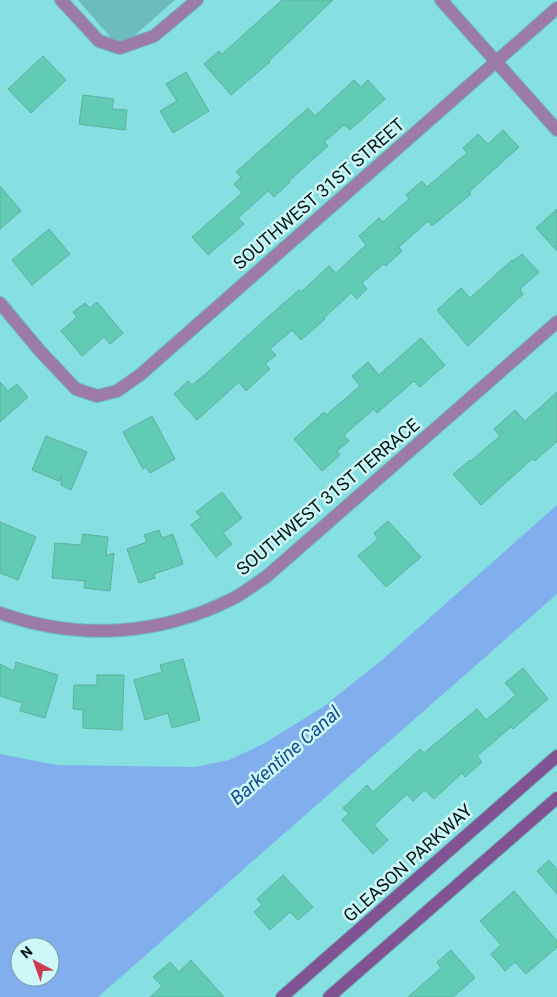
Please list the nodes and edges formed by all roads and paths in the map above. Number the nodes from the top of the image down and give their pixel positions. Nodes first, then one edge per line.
1 (61, 0) edge
2 (197, 0) edge
3 (441, 0) edge
4 (557, 8) edge
5 (496, 62) junction
6 (557, 130) edge
7 (0, 303) edge
8 (557, 322) edge
9 (0, 613) edge
10 (557, 757) edge
11 (557, 798) edge
12 (282, 997) edge
13 (329, 997) edge

1 - 2 street
3 - 5 street
4 - 5 street, SOUTHWEST 31ST STREET
5 - 6 street
5 - 7 street, SOUTHWEST 31ST STREET
8 - 9 street, SOUTHWEST 31ST TERRACE
10 - 12 main road, GLEASON PARKWAY
11 - 13 main road

